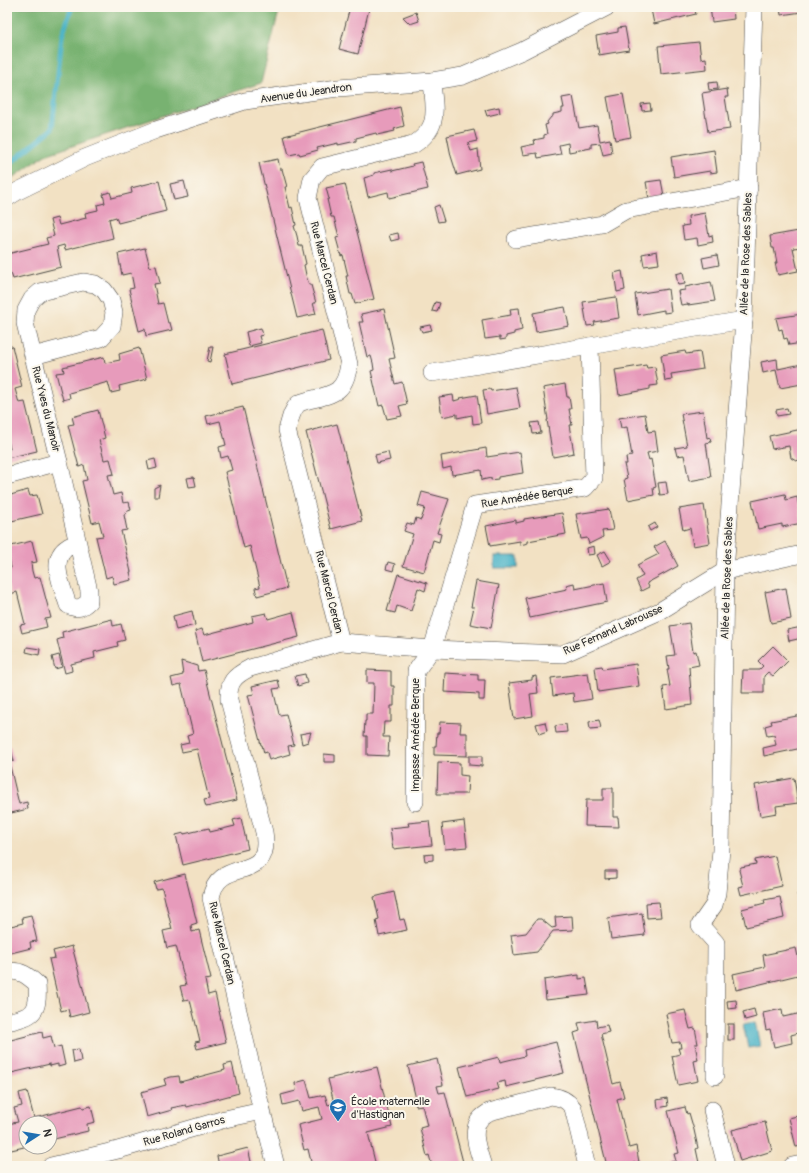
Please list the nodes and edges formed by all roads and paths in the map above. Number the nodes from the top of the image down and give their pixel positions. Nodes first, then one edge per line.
1 (607, 7) edge
2 (754, 7) edge
3 (432, 80) junction
4 (749, 188) junction
5 (7, 198) edge
6 (516, 239) dead end
7 (744, 320) junction
8 (590, 346) junction
9 (33, 356) junction
10 (432, 373) dead end
11 (59, 462) junction
12 (7, 476) edge
13 (77, 544) dead end
14 (802, 554) edge
15 (725, 571) junction
16 (341, 642) junction
17 (432, 650) junction
18 (415, 802) dead end
19 (7, 972) edge
20 (7, 1022) edge
21 (715, 1076) dead end
22 (712, 1110) dead end
23 (262, 1111) junction
24 (802, 1164) edge
25 (51, 1166) edge
26 (276, 1166) edge
27 (483, 1166) edge
28 (588, 1166) edge
29 (726, 1166) edge
30 (792, 1166) edge

1 - 3 street, Avenue du Jeandron
2 - 4 street, Allée de la Rose des Sables
3 - 5 street, Avenue du Jeandron
3 - 16 street, Rue Marcel Cerdan
4 - 6 street
4 - 7 street, Allée de la Rose des Sables
7 - 8 street
7 - 15 street, Allée de la Rose des Sables
8 - 10 street
8 - 17 street, Rue Amédée Berque
9 - 9 street, Rue Yves du Manoir
9 - 11 street, Rue Yves du Manoir
11 - 12 street, Rue Yves du Manoir
11 - 13 street, Rue Yves du Manoir
14 - 15 street, Rue Fernand Labrousse
15 - 17 street, Rue Fernand Labrousse
15 - 21 street, Allée de la Rose des Sables
16 - 17 street, Rue Fernand Labrousse
16 - 23 street, Rue Marcel Cerdan
17 - 18 street, Impasse Amédée Berque
19 - 20 street
22 - 29 street
23 - 25 street, Rue Roland Garros
23 - 26 street
24 - 30 street
27 - 28 street

